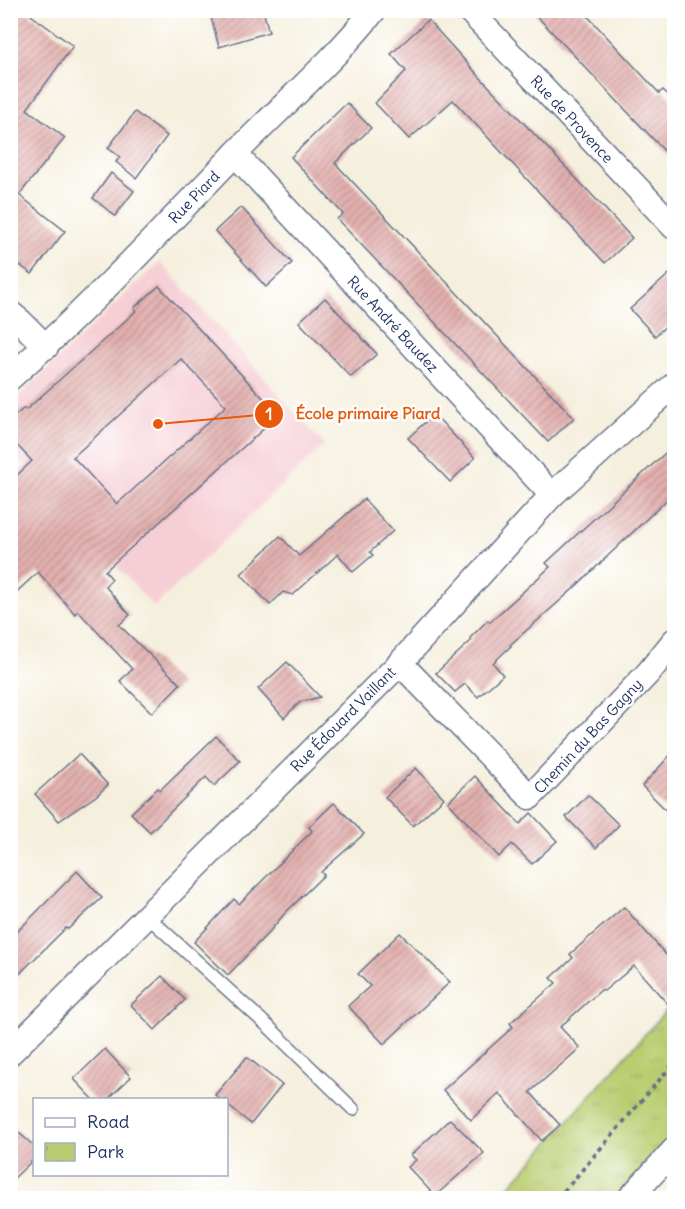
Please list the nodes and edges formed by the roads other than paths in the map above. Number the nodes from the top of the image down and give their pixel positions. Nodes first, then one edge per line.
1 (374, 10) edge
2 (469, 10) edge
3 (235, 154) junction
4 (675, 227) edge
5 (10, 314) edge
6 (46, 347) junction
7 (10, 378) edge
8 (675, 385) edge
9 (552, 495) junction
10 (675, 641) edge
11 (400, 663) junction
12 (147, 916) junction
13 (10, 1053) edge
14 (353, 1109) dead end
15 (675, 1150) edge
16 (630, 1198) edge

1 - 3 street, Rue Piard
2 - 4 street, Rue de Provence
3 - 6 street, Rue Piard
3 - 9 street, Rue André Baudez
5 - 6 street
6 - 7 street, Rue Piard
8 - 9 street, Rue Édouard Vaillant
9 - 11 street, Rue Édouard Vaillant
10 - 11 street, Chemin du Bas Gagny
11 - 12 street, Rue Édouard Vaillant
12 - 13 street, Rue Édouard Vaillant
12 - 14 lane
15 - 16 street

